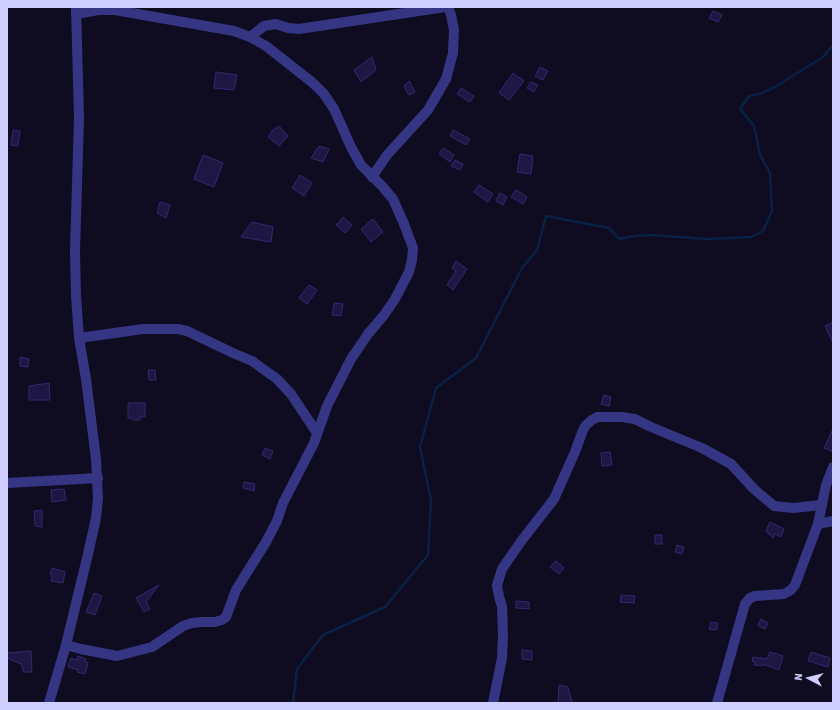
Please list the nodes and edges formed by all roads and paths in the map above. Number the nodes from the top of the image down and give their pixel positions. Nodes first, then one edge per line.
1 (447, 7) edge
2 (76, 10) edge
3 (250, 37) junction
4 (372, 177) junction
5 (79, 338) junction
6 (317, 433) junction
7 (833, 467) edge
8 (98, 478) junction
9 (7, 483) edge
10 (822, 505) junction
11 (833, 521) edge
12 (818, 524) junction
13 (66, 645) junction
14 (49, 703) edge
15 (493, 703) edge
16 (717, 703) edge

1 - 3 street
1 - 4 street
2 - 3 street
2 - 5 street
3 - 4 street
4 - 6 street
5 - 6 street
5 - 8 street
6 - 13 street
7 - 10 street
8 - 9 street
8 - 13 street
10 - 12 street
10 - 15 street
11 - 12 street
12 - 16 street
13 - 14 street

